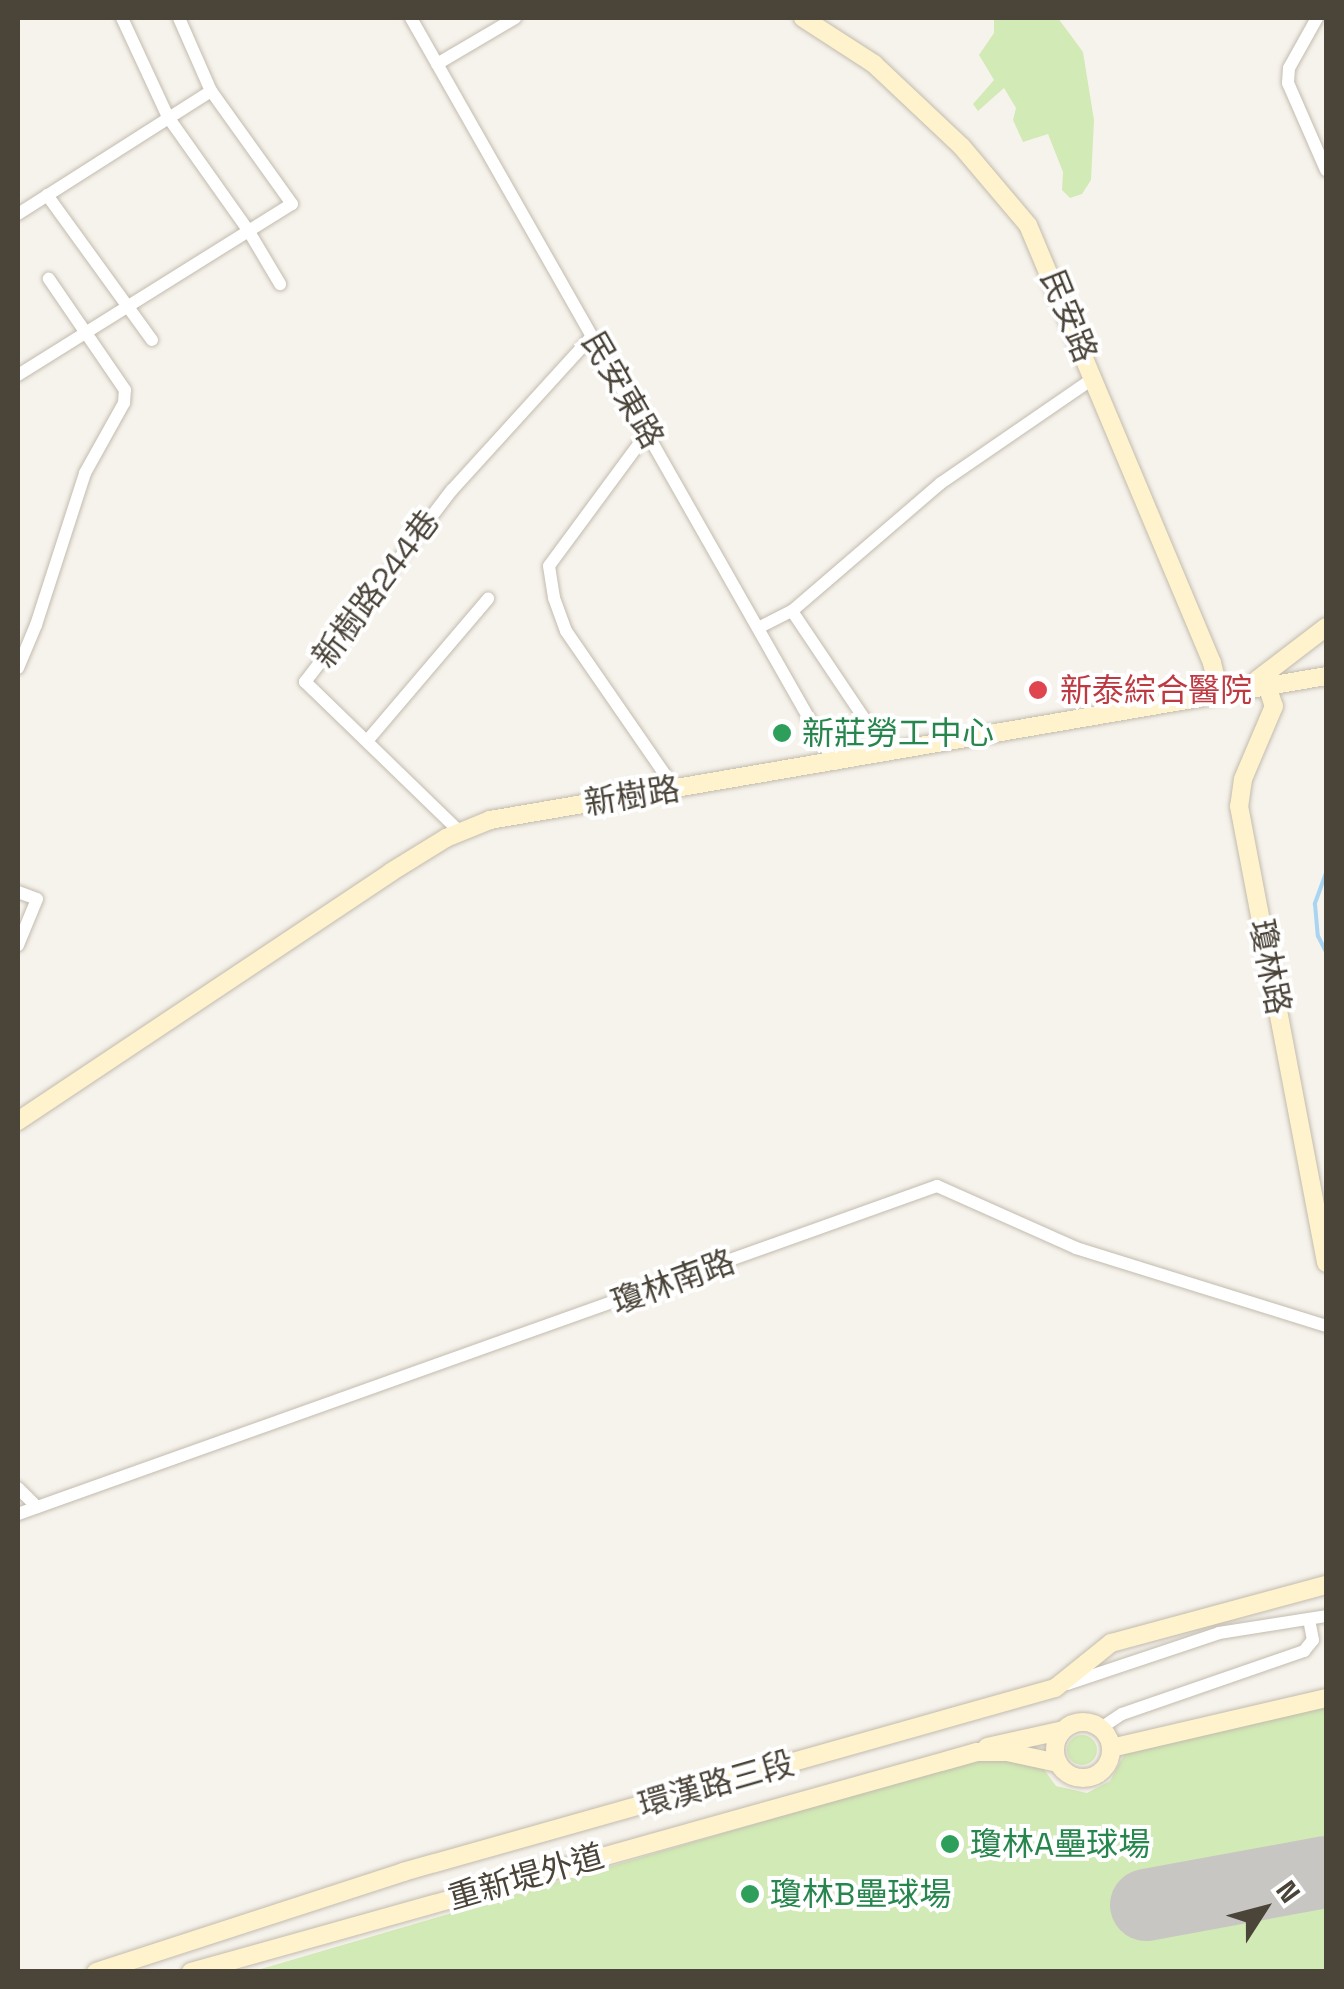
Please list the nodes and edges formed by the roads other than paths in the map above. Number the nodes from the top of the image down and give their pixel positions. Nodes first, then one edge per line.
1 (122, 18) edge
2 (179, 18) edge
3 (411, 18) edge
4 (515, 18) edge
5 (803, 18) edge
6 (1317, 18) edge
7 (437, 64) junction
8 (211, 91) junction
9 (168, 117) junction
10 (1326, 170) edge
11 (47, 195) junction
12 (18, 214) edge
13 (248, 230) junction
14 (49, 279) dead end
15 (280, 284) dead end
16 (129, 304) junction
17 (86, 332) junction
18 (592, 336) junction
19 (152, 340) dead end
20 (18, 374) edge
21 (1094, 378) junction
22 (647, 433) junction
23 (488, 599) dead end
24 (792, 611) junction
25 (1326, 627) edge
26 (758, 628) junction
27 (18, 668) edge
28 (1326, 676) edge
29 (1266, 681) junction
30 (1227, 693) junction
31 (367, 741) junction
32 (888, 754) junction
33 (834, 764) junction
34 (675, 789) junction
35 (460, 832) junction
36 (18, 892) edge
37 (18, 946) edge
38 (18, 1122) edge
39 (1326, 1263) edge
40 (1326, 1326) edge
41 (18, 1488) edge
42 (37, 1506) junction
43 (18, 1514) edge
44 (1326, 1585) edge
45 (1326, 1616) edge
46 (1309, 1620) junction
47 (1055, 1688) junction
48 (1326, 1698) edge
49 (1101, 1728) junction
50 (1060, 1731) junction
51 (1111, 1748) junction
52 (977, 1752) junction
53 (1058, 1763) junction
54 (96, 1972) edge
55 (191, 1972) edge

1 - 9 street
2 - 8 street
3 - 7 street, 民安東路
4 - 7 street
5 - 21 street, 民安路
6 - 10 street
7 - 18 street, 民安東路
8 - 9 street
8 - 13 street
9 - 11 street
9 - 13 street
11 - 12 street
11 - 16 street
13 - 15 street
13 - 16 street
14 - 17 street
16 - 17 street
16 - 19 street
17 - 20 street
17 - 27 street
18 - 22 street, 民安東路
18 - 31 street, 新樹路244巷
21 - 24 street
21 - 30 street, 民安路
22 - 26 street, 民安東路
22 - 34 street
23 - 31 street
24 - 26 street
24 - 32 street
25 - 29 street
26 - 33 street, 民安東路
28 - 29 street
29 - 30 street, 新樹路
29 - 39 street, 瓊林路
30 - 32 street, 新樹路
31 - 35 street, 新樹路244巷
32 - 33 street, 新樹路
33 - 34 street, 新樹路
34 - 35 street, 新樹路
35 - 38 street, 新樹路
36 - 37 street
40 - 42 street, 瓊林南路
41 - 42 street
42 - 43 street, 瓊林南路
44 - 47 street, 環漢路三段
45 - 46 street
46 - 47 street
46 - 49 street
47 - 54 street, 環漢路三段
48 - 51 street
49 - 50 street, 重新堤外道
49 - 51 street
50 - 52 street, 重新堤外道
50 - 53 street
51 - 53 street, 重新堤外道
52 - 53 street, 重新堤外道
52 - 55 street, 重新堤外道

